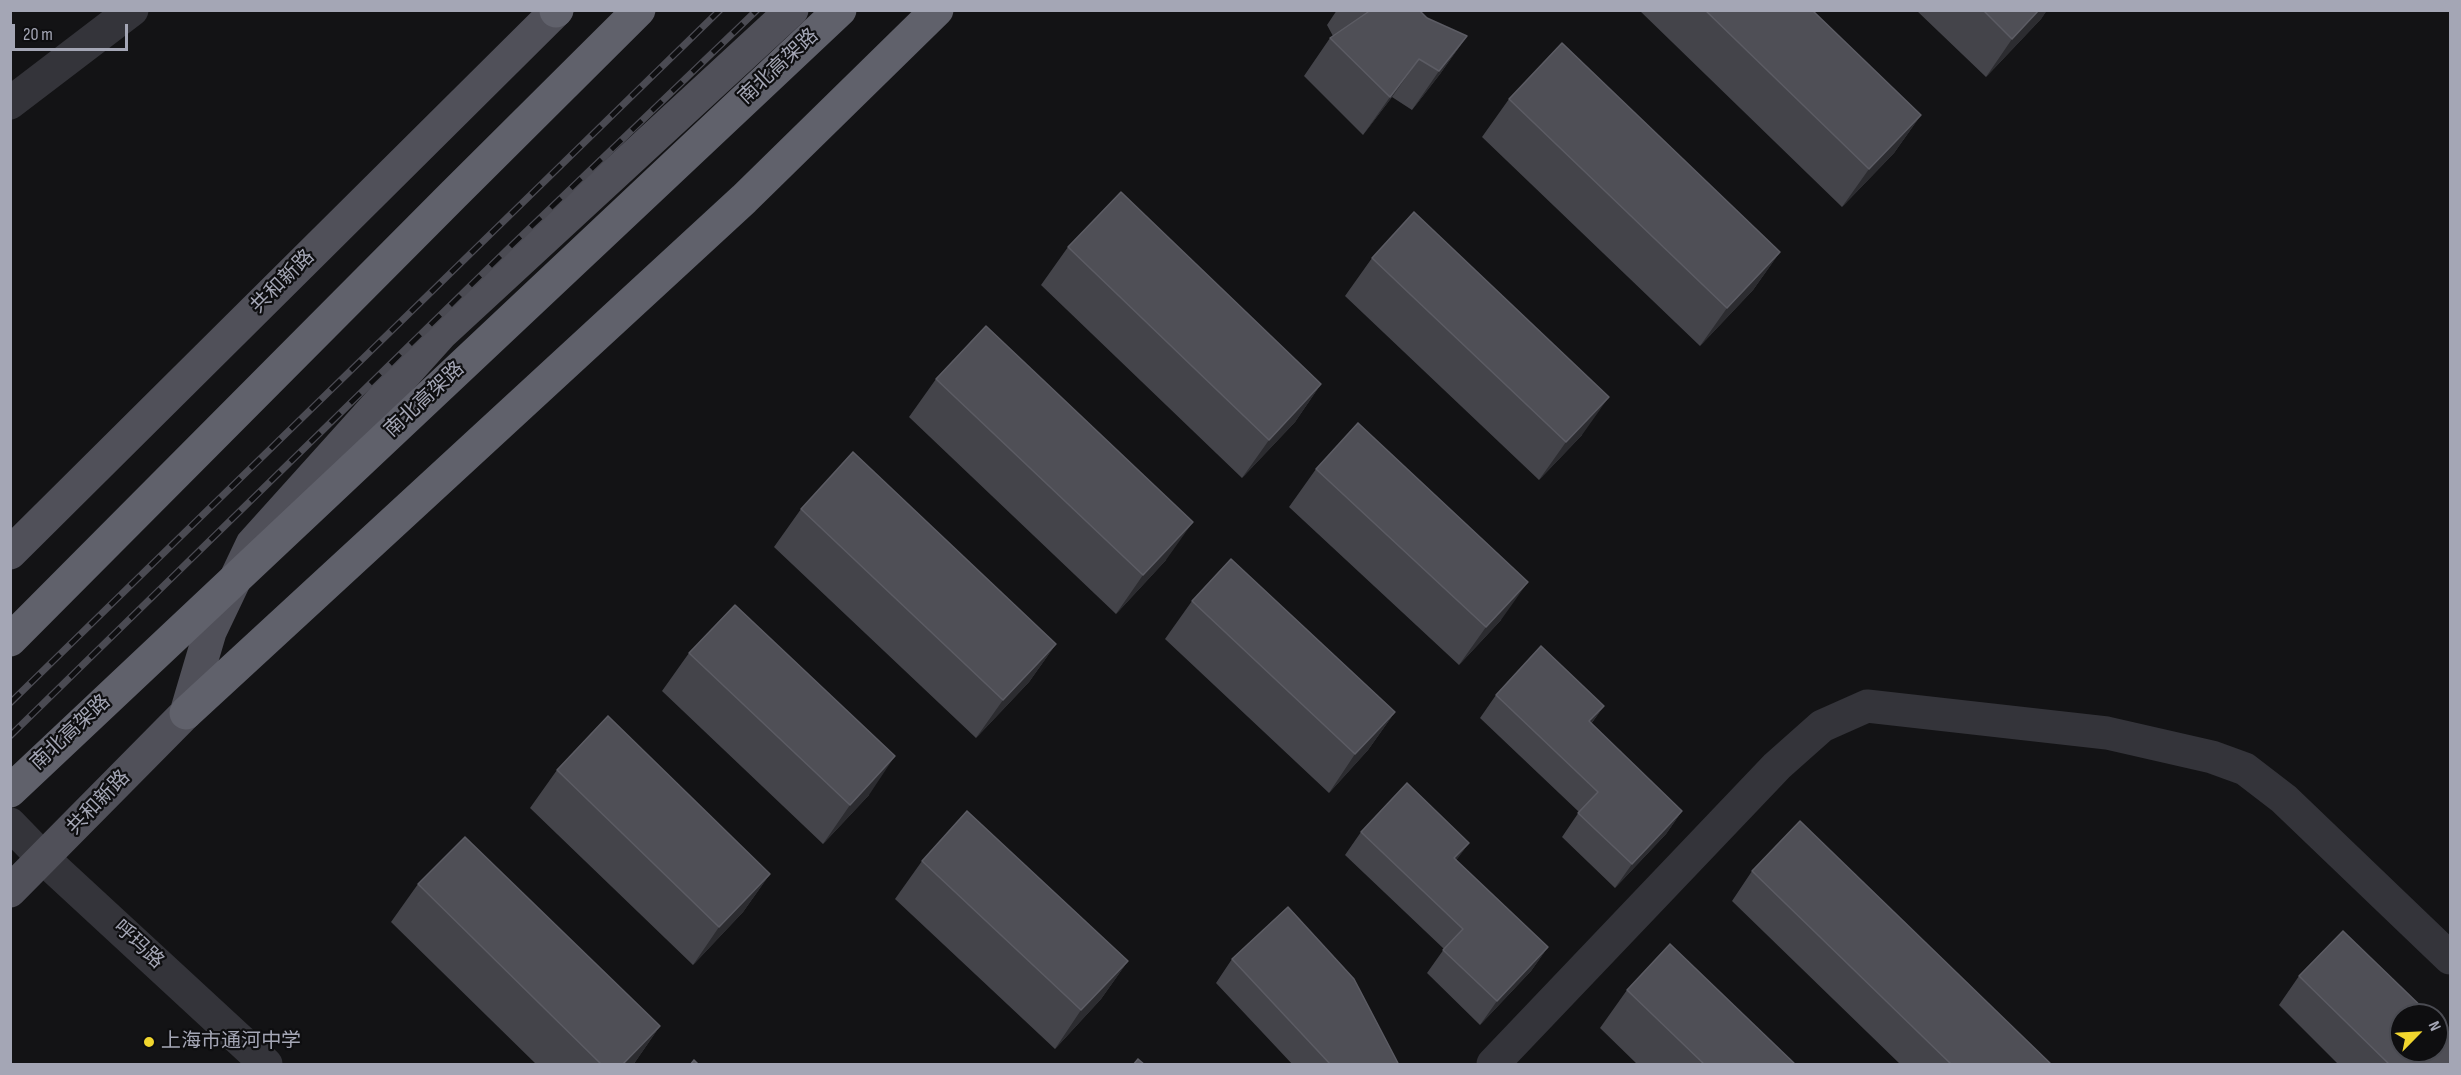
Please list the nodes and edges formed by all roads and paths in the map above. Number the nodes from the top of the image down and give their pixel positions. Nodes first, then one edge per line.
1 (132, 10) edge
2 (639, 10) edge
3 (792, 10) edge
4 (840, 10) edge
5 (937, 10) edge
6 (556, 11) edge
7 (10, 103) edge
8 (10, 553) edge
9 (10, 640) edge
10 (186, 713) junction
11 (10, 791) edge
12 (10, 824) edge
13 (44, 859) junction
14 (10, 891) edge
15 (2451, 958) edge
16 (267, 1065) edge
17 (1492, 1065) edge

1 - 7 street
2 - 9 highway
3 - 10 main road
4 - 11 highway, 南北高架路, bridge
5 - 10 highway
6 - 8 main road, 共和新路
10 - 13 main road, 共和新路
12 - 13 street, 呼玛路
13 - 14 main road, 共和新路
13 - 16 street, 呼玛路
15 - 17 street

